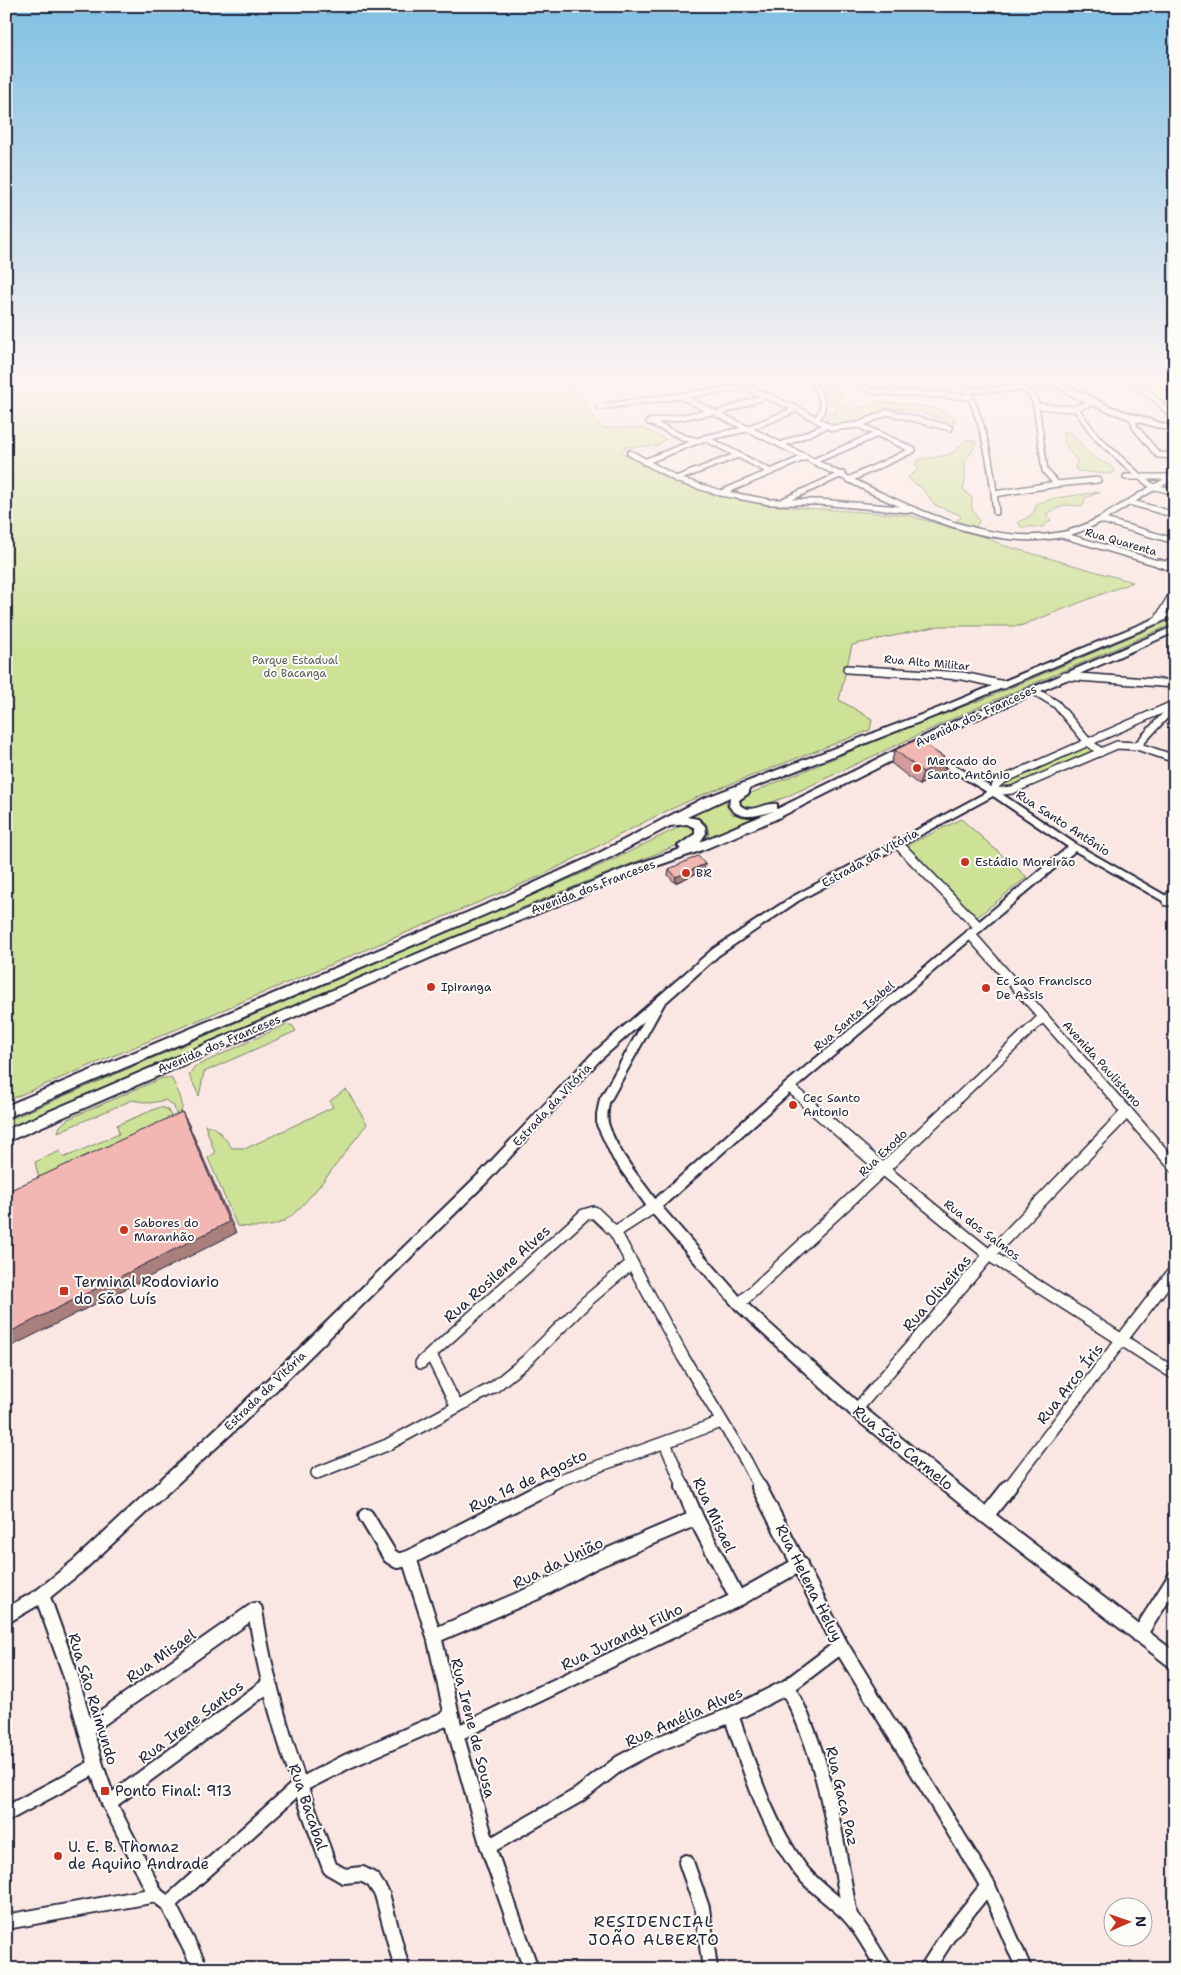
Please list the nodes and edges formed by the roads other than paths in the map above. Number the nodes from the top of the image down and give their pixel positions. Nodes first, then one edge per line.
1 (657, 469) edge
2 (701, 469) edge
3 (766, 469) edge
4 (778, 469) edge
5 (832, 469) edge
6 (872, 469) edge
7 (991, 469) edge
8 (1045, 469) edge
9 (1131, 469) edge
10 (771, 472) junction
11 (842, 474) junction
12 (1139, 476) junction
13 (1126, 477) dead end
14 (1175, 477) edge
15 (676, 479) junction
16 (850, 479) junction
17 (1098, 480) dead end
18 (1057, 484) junction
19 (1152, 486) junction
20 (1175, 492) edge
21 (721, 493) junction
22 (995, 494) junction
23 (1129, 502) junction
24 (779, 503) junction
25 (917, 511) junction
26 (996, 512) dead end
27 (1175, 515) edge
28 (1101, 520) junction
29 (1062, 535) junction
30 (1175, 541) edge
31 (1175, 554) edge
32 (1171, 567) edge
33 (1175, 591) edge
34 (1168, 600) junction
35 (1175, 608) edge
36 (1175, 613) edge
37 (1158, 620) junction
38 (1175, 629) edge
39 (847, 668) dead end
40 (1082, 669) junction
41 (1064, 676) junction
42 (1110, 679) junction
43 (1175, 684) edge
44 (1004, 685) junction
45 (1033, 690) junction
46 (1175, 704) edge
47 (1088, 742) junction
48 (914, 744) junction
49 (1137, 746) junction
50 (1101, 752) junction
51 (825, 756) junction
52 (1175, 759) edge
53 (842, 779) junction
54 (994, 792) junction
55 (897, 843) junction
56 (1074, 848) junction
57 (605, 855) junction
58 (634, 869) junction
59 (1175, 891) edge
60 (1171, 903) edge
61 (979, 927) junction
62 (970, 934) junction
63 (662, 998) junction
64 (1043, 1017) junction
65 (789, 1087) junction
66 (6, 1112) edge
67 (1127, 1112) junction
68 (6, 1136) edge
69 (1175, 1167) edge
70 (884, 1170) junction
71 (654, 1207) junction
72 (584, 1215) joint
73 (615, 1232) junction
74 (989, 1255) junction
75 (632, 1263) junction
76 (1175, 1270) edge
77 (739, 1304) junction
78 (1123, 1340) junction
79 (431, 1355) junction
80 (421, 1363) dead end
81 (1175, 1374) edge
82 (457, 1407) junction
83 (856, 1410) junction
84 (721, 1422) junction
85 (665, 1443) junction
86 (317, 1473) dead end
87 (366, 1516) dead end
88 (986, 1516) junction
89 (696, 1518) junction
90 (409, 1558) junction
91 (800, 1564) junction
92 (1175, 1578) edge
93 (42, 1596) junction
94 (738, 1599) junction
95 (256, 1610) joint
96 (6, 1617) edge
97 (1139, 1635) junction
98 (434, 1636) junction
99 (841, 1646) junction
100 (1175, 1662) edge
101 (268, 1686) junction
102 (787, 1687) junction
103 (452, 1716) junction
104 (731, 1716) junction
105 (86, 1729) junction
106 (456, 1734) junction
107 (96, 1766) junction
108 (299, 1786) junction
109 (109, 1803) junction
110 (6, 1814) edge
111 (488, 1847) junction
112 (686, 1862) dead end
113 (988, 1886) junction
114 (156, 1895) junction
115 (168, 1904) junction
116 (850, 1916) junction
117 (6, 1922) edge
118 (201, 1969) edge
119 (402, 1969) edge
120 (531, 1969) edge
121 (710, 1969) edge
122 (885, 1969) edge
123 (927, 1969) edge
124 (1024, 1969) edge

1 - 15 street
2 - 15 street
3 - 10 street
4 - 10 street
5 - 11 street
6 - 16 street
7 - 22 street
8 - 18 street
9 - 12 street
10 - 21 street
11 - 16 street
11 - 24 street
12 - 13 street
12 - 14 street
12 - 19 street
14 - 19 street
15 - 21 street
16 - 25 street
17 - 18 street
18 - 22 street
19 - 20 street
19 - 23 street
21 - 24 street
22 - 26 street
23 - 27 street
23 - 28 street
24 - 25 street
25 - 29 street
28 - 29 street
28 - 30 street
29 - 32 street, Rua Quarenta
31 - 32 street
33 - 34 street
34 - 35 street
34 - 37 street
36 - 37 main road, Avenida dos Franceses
37 - 44 main road, Avenida dos Franceses
38 - 40 main road, Avenida dos Franceses
39 - 44 street, Rua Alto Militar
40 - 41 main road, Avenida dos Franceses
40 - 42 street
41 - 42 street
41 - 45 main road, Avenida dos Franceses
42 - 43 street
44 - 51 main road, Avenida dos Franceses
45 - 47 street
45 - 48 main road, Avenida dos Franceses
46 - 47 street, Estrada da Vitória
46 - 49 street
47 - 50 street
47 - 54 street, Estrada da Vitória
48 - 53 main road, Avenida dos Franceses
48 - 54 street, Rua Santo Antônio
49 - 50 street
49 - 52 street
50 - 54 street
51 - 53 main road
51 - 57 main road, Avenida dos Franceses
53 - 58 main road, Avenida dos Franceses
54 - 55 street, Estrada da Vitória
54 - 56 street, Rua Santo Antônio
55 - 61 street
55 - 63 street, Estrada da Vitória
56 - 60 street, Rua Santo Antônio
56 - 61 street, Rua Santa Isabel
57 - 58 main road
57 - 66 main road, Avenida dos Franceses
58 - 68 main road, Avenida dos Franceses
59 - 60 street
61 - 62 street, Rua Santa Isabel
62 - 64 street, Avenida Paulistano
62 - 65 street, Rua Santa Isabel
63 - 71 street, Rua São Carmelo
63 - 93 street, Estrada da Vitória
64 - 67 street, Avenida Paulistano
64 - 70 street, Rua Exodo
65 - 70 street, Rua dos Salmos
65 - 71 street, Rua Santa Isabel
67 - 69 street, Avenida Paulistano
67 - 74 street, Rua Oliveiras
70 - 74 street, Rua dos Salmos
70 - 77 street, Rua Exodo
71 - 73 street
71 - 77 street, Rua São Carmelo
72 - 73 street, Rua Helena Heluy
72 - 79 street, Rua Rosilene Alves
73 - 75 street, Rua Helena Heluy
74 - 78 street, Rua dos Salmos
74 - 83 street, Rua Oliveiras
75 - 82 street
75 - 84 street, Rua Helena Heluy
76 - 78 street, Rua Arco Íris
77 - 83 street, Rua São Carmelo
78 - 81 street, Rua dos Salmos
78 - 88 street, Rua Arco Íris
79 - 80 street, Rua Rosilene Alves
79 - 82 street
82 - 86 street
83 - 88 street, Rua São Carmelo
84 - 85 street, Rua 14 de Agosto
84 - 91 street, Rua Helena Heluy
85 - 89 street, Rua Misael
85 - 90 street, Rua 14 de Agosto
87 - 90 street
88 - 97 street, Rua São Carmelo
89 - 94 street, Rua Misael
89 - 98 street, Rua da União
90 - 98 street, Rua Irene de Sousa
91 - 94 street, Rua Jurandy Filho
91 - 99 street, Rua Helena Heluy
92 - 97 street
93 - 96 street, Estrada da Vitória
93 - 105 street, Rua São Raimundo
94 - 106 street, Rua Jurandy Filho
95 - 101 street, Rua Bacabal
95 - 105 street, Rua Misael
97 - 100 street, Rua São Carmelo
98 - 103 street, Rua Irene de Sousa
99 - 102 street, Rua Amélia Alves
99 - 113 street, Rua Helena Heluy
101 - 108 street, Rua Bacabal
101 - 109 street, Rua Irene Santos
102 - 104 street, Rua Amélia Alves
102 - 116 street, Rua Gaca Paz
103 - 106 street, Rua Irene de Sousa
103 - 108 street
104 - 111 street, Rua Amélia Alves
104 - 116 street
105 - 107 street, Rua São Raimundo
106 - 111 street, Rua Irene de Sousa
107 - 109 street, Rua São Raimundo
107 - 110 street
108 - 115 street
108 - 119 street, Rua Bacabal
109 - 114 street, Rua São Raimundo
111 - 120 street, Rua Irene de Sousa
112 - 121 street
113 - 123 street
113 - 124 street, Rua Helena Heluy
114 - 115 street, Rua São Raimundo
114 - 117 street
115 - 118 street, Rua São Raimundo
116 - 122 street

